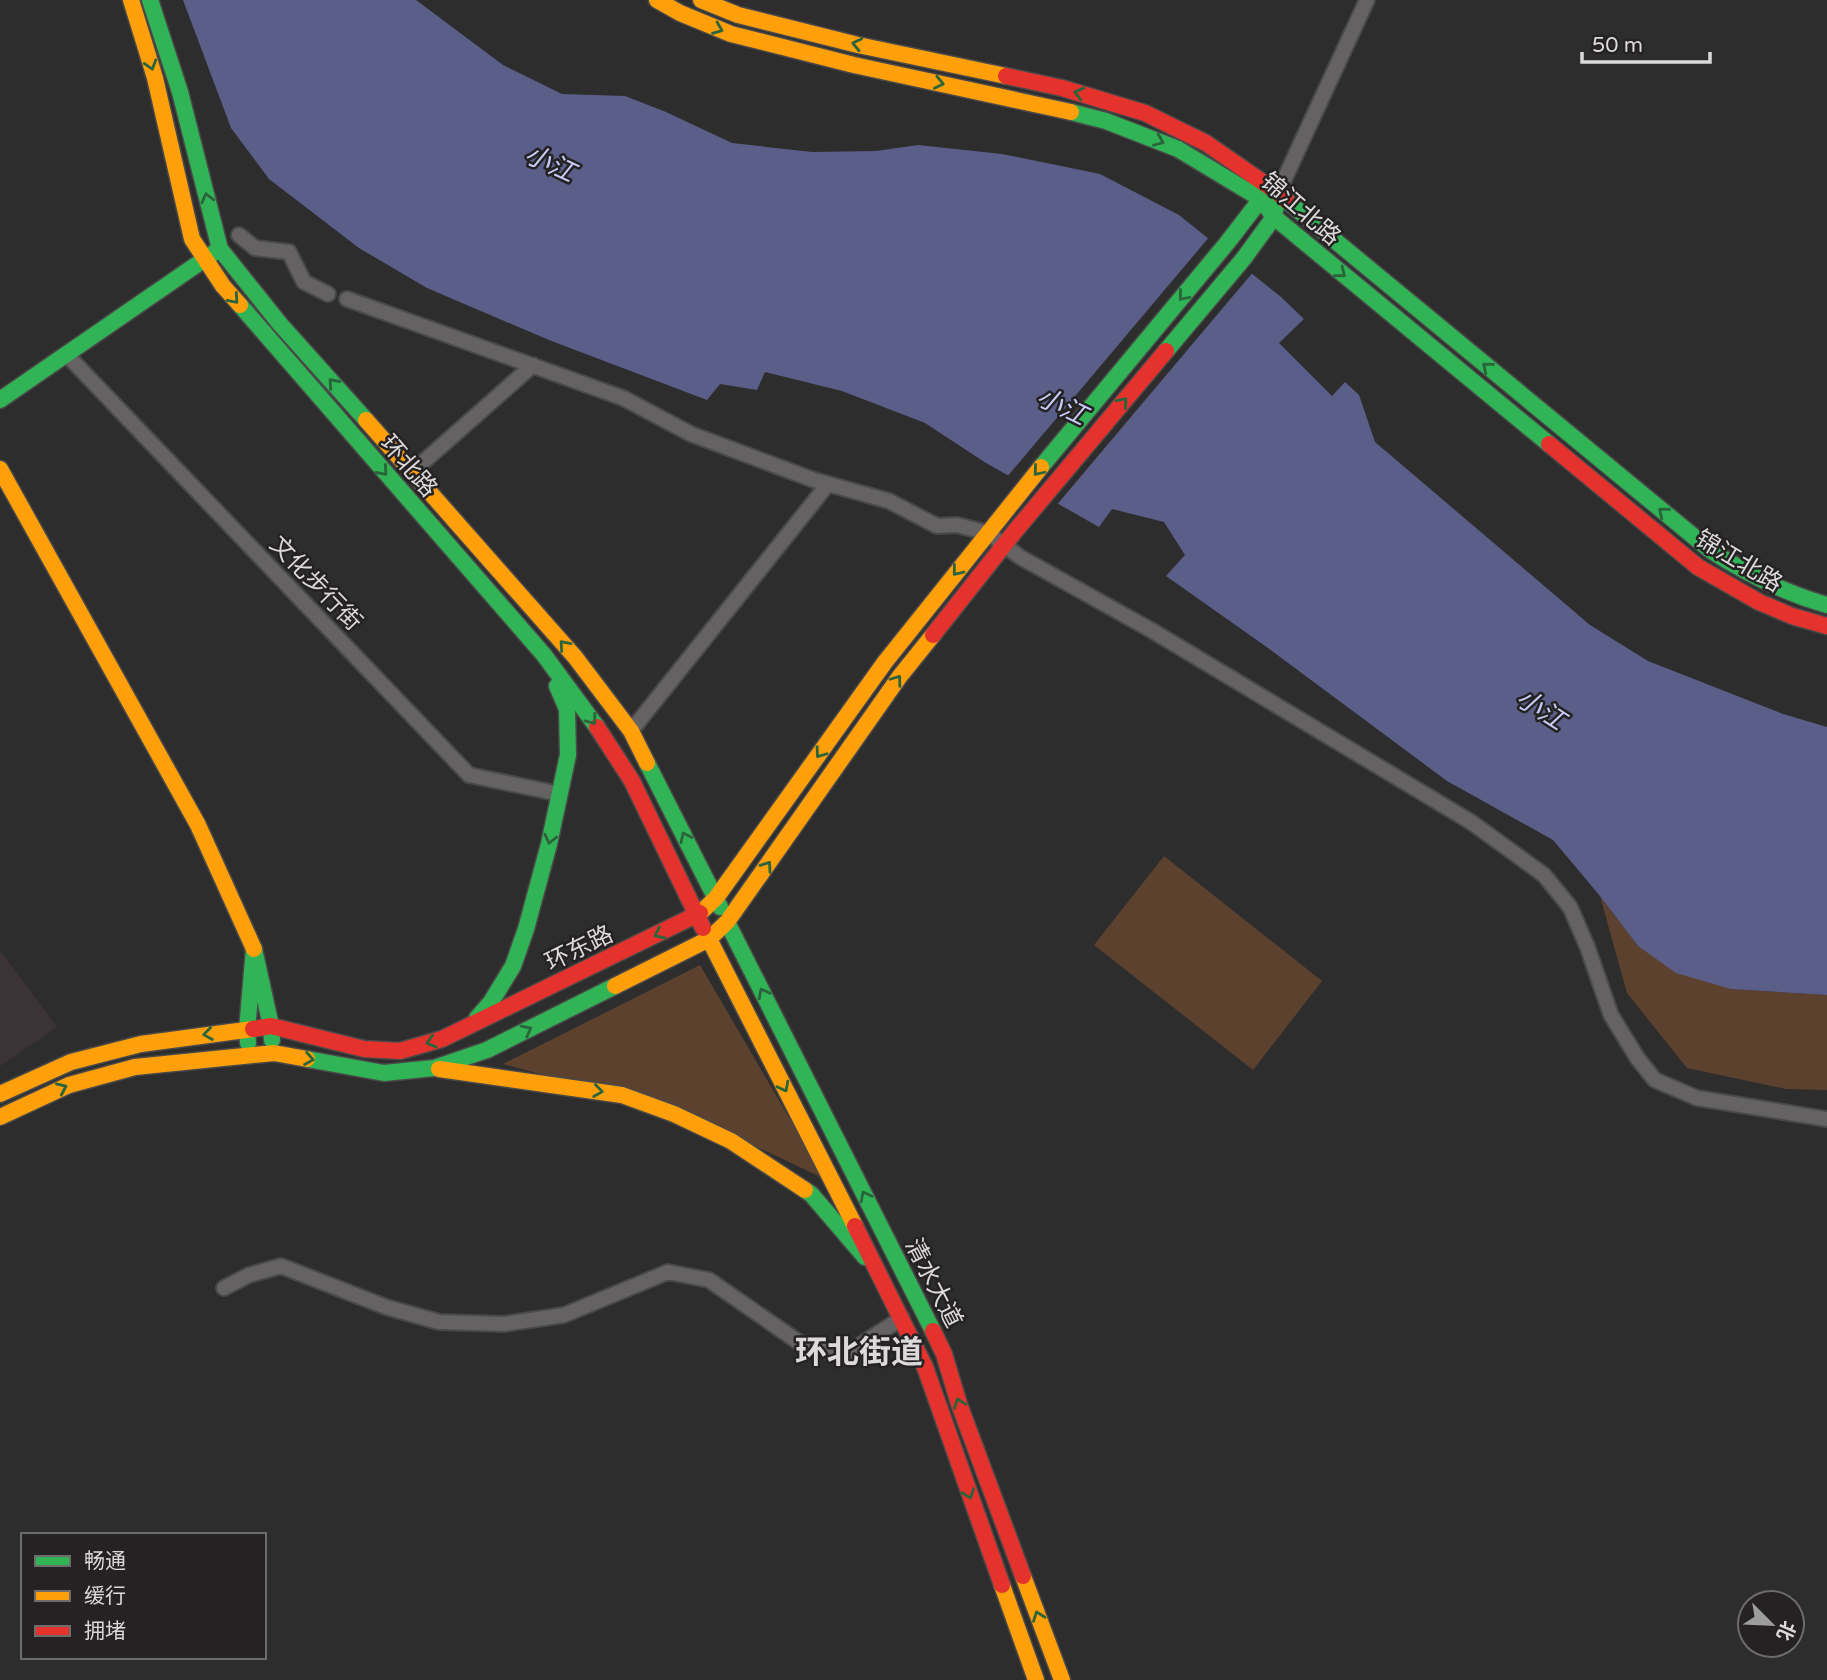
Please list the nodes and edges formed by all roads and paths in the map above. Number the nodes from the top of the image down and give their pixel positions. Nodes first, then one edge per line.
1 (131, 0) edge
2 (150, 0) edge
3 (657, 0) edge
4 (701, 0) edge
5 (1367, 0) edge
6 (1278, 192) junction
7 (1261, 199) junction
8 (1274, 217) junction
9 (239, 235) dead end
10 (220, 249) junction
11 (205, 259) junction
12 (328, 293) dead end
13 (347, 299) dead end
14 (67, 355) junction
15 (533, 365) junction
16 (0, 400) edge
17 (0, 469) edge
18 (412, 472) junction
19 (828, 484) junction
20 (988, 533) junction
21 (1004, 545) junction
22 (1827, 605) edge
23 (1827, 626) edge
24 (544, 655) junction
25 (631, 731) junction
26 (560, 794) junction
27 (716, 898) junction
28 (697, 916) junction
29 (727, 922) junction
30 (709, 939) junction
31 (254, 949) junction
32 (472, 1024) junction
33 (271, 1026) junction
34 (247, 1030) junction
35 (274, 1053) junction
36 (249, 1055) junction
37 (434, 1068) junction
38 (0, 1094) edge
39 (0, 1117) edge
40 (1827, 1119) edge
41 (882, 1277) junction
42 (224, 1288) dead end
43 (902, 1318) junction
44 (1036, 1680) edge
45 (1062, 1680) edge

1 -> 11 main road, 环北路
10 -> 2 main road, 环北路
3 -> 7 main road, 锦江北路
6 -> 4 main road, 锦江北路
5 - 6 street
6 - 7 main road
6 - 8 main road
22 -> 6 main road, 锦江北路
7 - 8 main road, 锦江北路
7 -> 20 main road, 环东路
21 -> 8 main road, 环东路
8 -> 23 main road, 锦江北路
9 - 12 street
10 - 11 main road
18 -> 10 main road, 环北路
11 - 14 main road
11 -> 24 main road, 环北路
13 - 15 street
14 - 16 main road
14 - 26 street, 文化步行街
15 - 18 street
15 - 19 street
17 - 31 main road
25 -> 18 main road, 环北路
19 - 20 street
19 - 25 street
20 - 21 street
20 -> 27 main road, 环东路
29 -> 21 main road, 环东路
21 - 40 street
24 - 26 main road
24 -> 28 main road, 环北路
27 -> 25 main road, 环北路
26 -> 32 main road
27 - 28 main road, 环东路
27 - 29 main road, 环北路
28 - 30 main road, 环北路
28 -> 32 main road, 环东路
29 - 30 main road, 环东路
45 -> 29 main road, 清水大道
37 -> 30 main road, 环东路
30 -> 41 main road, 清水大道
31 - 33 main road
31 - 34 main road
32 -> 33 main road, 环东路
33 - 34 main road, 环东路
33 - 35 main road
34 - 36 main road
34 -> 38 main road, 环东路
35 - 36 main road, 环东路
35 -> 37 main road, 环东路
39 -> 36 main road, 环东路
37 -> 41 main road
41 - 43 main road, 清水大道
42 - 43 street
43 -> 44 main road, 清水大道

